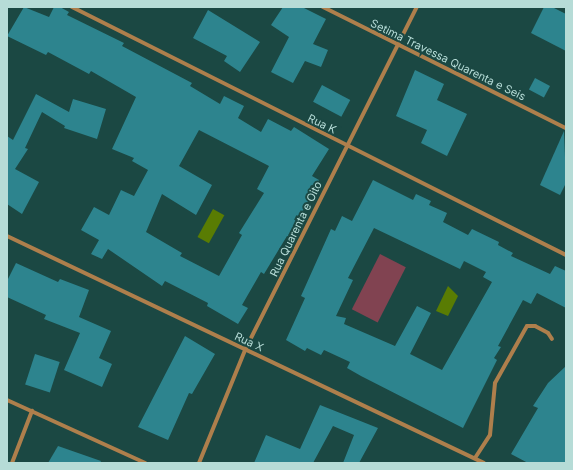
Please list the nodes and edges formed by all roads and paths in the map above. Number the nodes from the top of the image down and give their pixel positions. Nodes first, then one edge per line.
1 (72, 7) edge
2 (323, 7) edge
3 (417, 7) edge
4 (397, 45) junction
5 (566, 128) edge
6 (347, 146) junction
7 (7, 236) edge
8 (566, 255) edge
9 (552, 339) dead end
10 (246, 350) junction
11 (7, 400) edge
12 (32, 411) junction
13 (474, 458) junction
14 (12, 463) edge
15 (145, 463) edge
16 (199, 463) edge
17 (484, 463) edge

1 - 6 street, Rua K
2 - 4 street, Setima Travessa Quarenta e Seis
3 - 4 street, Rua Quarenta e Oito
4 - 5 street, Setima Travessa Quarenta e Seis
4 - 6 street, Rua Quarenta e Oito
6 - 8 street, Rua K
6 - 10 street, Rua Quarenta e Oito
7 - 10 street, Rua X
9 - 13 street
10 - 13 street, Rua X
10 - 16 street, Rua Quarenta e Oito
11 - 12 street
12 - 14 street
12 - 15 street
13 - 17 street, Rua X

